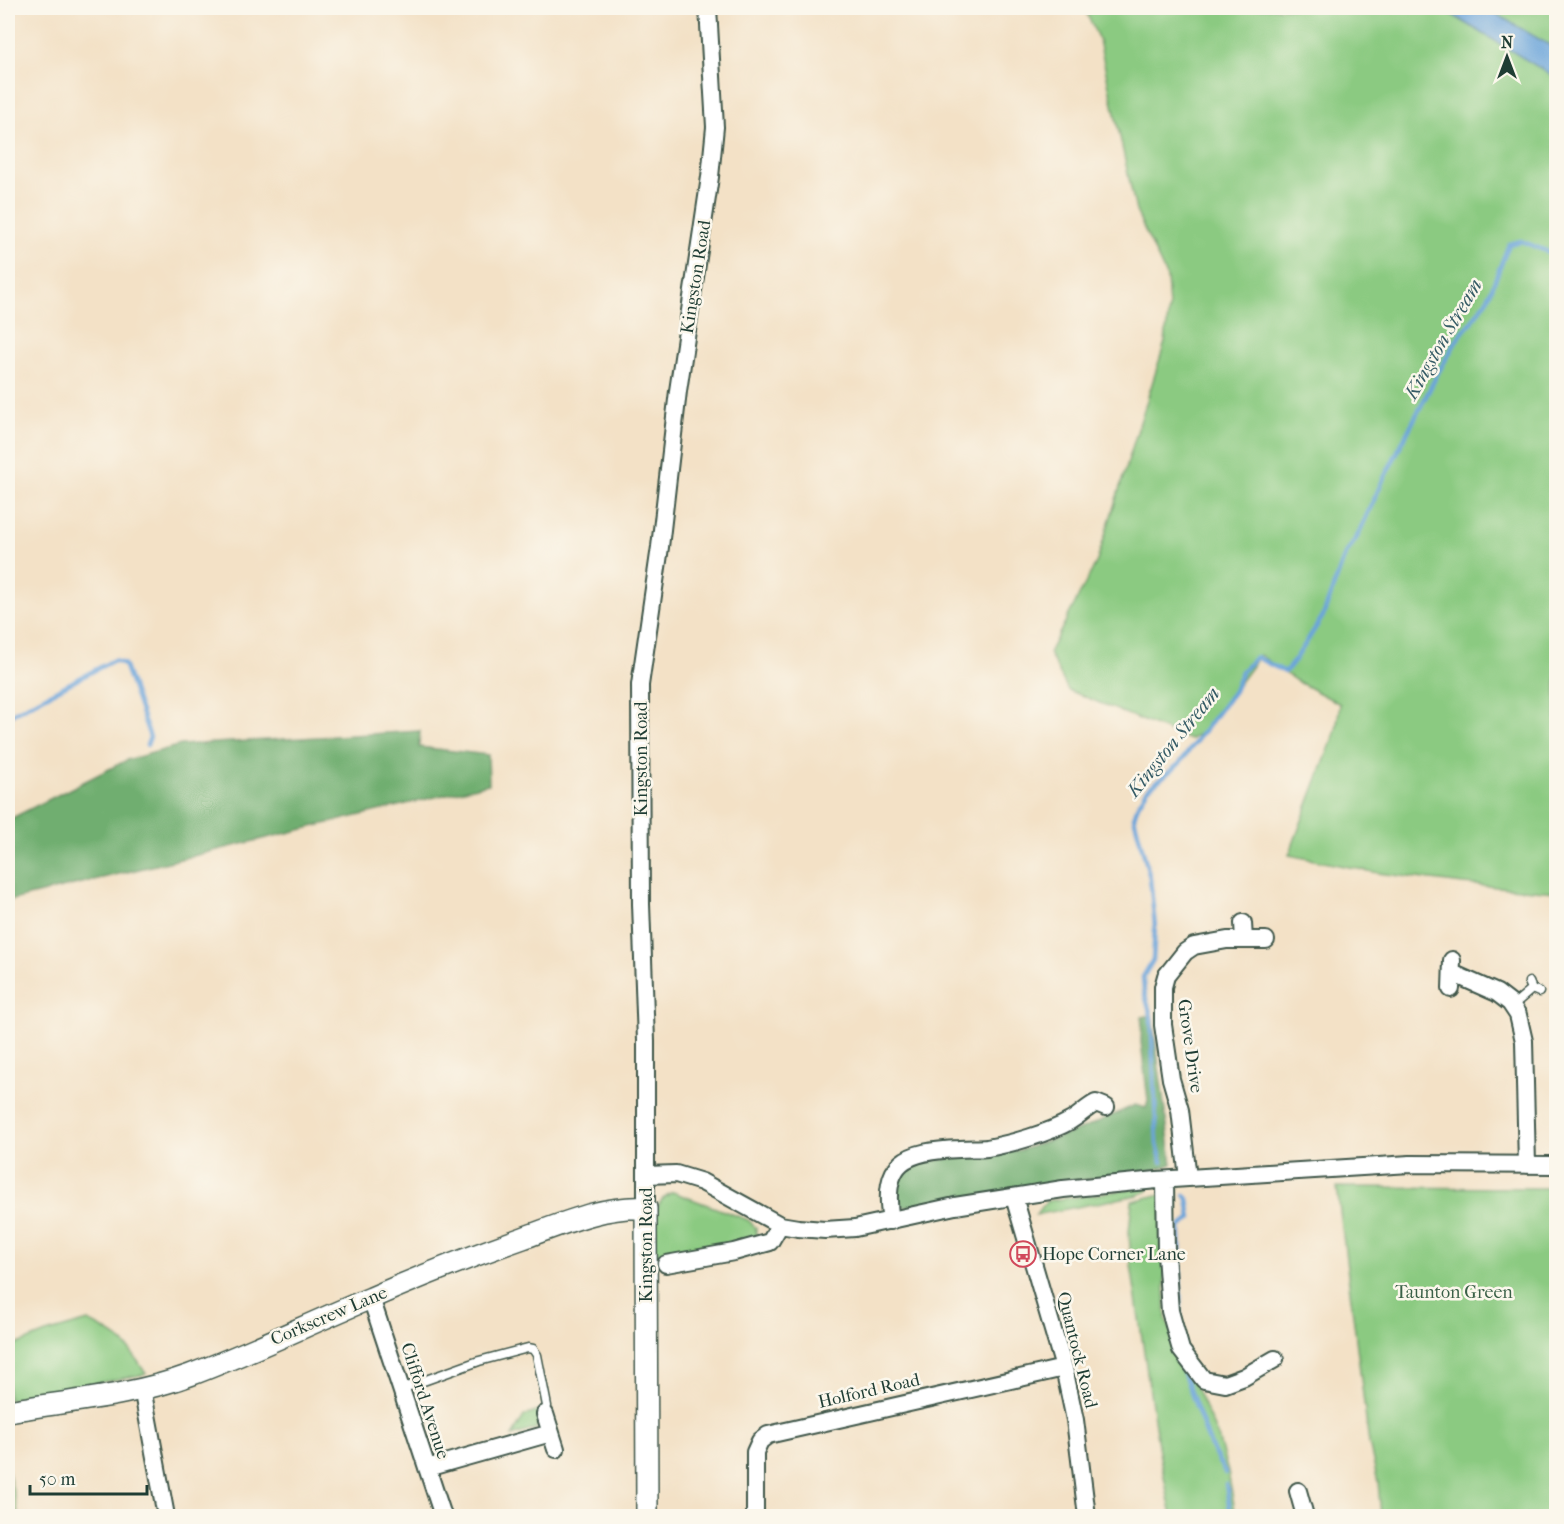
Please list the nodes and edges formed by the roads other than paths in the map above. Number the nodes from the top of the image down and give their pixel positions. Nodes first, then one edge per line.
1 (708, 8) edge
2 (1266, 940) dead end
3 (1452, 974) dead end
4 (1533, 987) dead end
5 (1512, 1006) junction
6 (1099, 1100) dead end
7 (1527, 1165) junction
8 (1557, 1165) edge
9 (646, 1175) junction
10 (1188, 1178) junction
11 (1165, 1180) junction
12 (1014, 1197) junction
13 (646, 1208) junction
14 (891, 1221) junction
15 (780, 1225) junction
16 (666, 1264) dead end
17 (370, 1298) junction
18 (1275, 1359) dead end
19 (1064, 1368) junction
20 (142, 1388) junction
21 (400, 1389) junction
22 (8, 1411) edge
23 (545, 1414) joint
24 (551, 1433) junction
25 (556, 1449) dead end
26 (427, 1468) junction
27 (1298, 1491) dead end
28 (166, 1516) edge
29 (443, 1516) edge
30 (647, 1516) edge
31 (755, 1516) edge
32 (1087, 1516) edge
33 (1305, 1516) edge

1 - 9 street, Kingston Road
2 - 10 street, Grove Drive
3 - 5 street
4 - 5 lane
5 - 7 street
6 - 14 street
7 - 8 street
7 - 10 street
9 - 13 street, Kingston Road
9 - 15 street
10 - 11 street
11 - 12 street
11 - 18 street
12 - 14 street
12 - 19 street, Quantock Road
13 - 17 street, Corkscrew Lane
13 - 30 street, Kingston Road
14 - 15 street
15 - 16 street
17 - 20 street, Corkscrew Lane
17 - 21 street, Clifford Avenue
19 - 31 street, Holford Road
19 - 32 street, Quantock Road
20 - 22 street, Corkscrew Lane
20 - 28 street
21 - 23 lane
21 - 26 street, Clifford Avenue
23 - 24 street
24 - 25 street
24 - 26 street
26 - 29 street, Clifford Avenue
27 - 33 street

